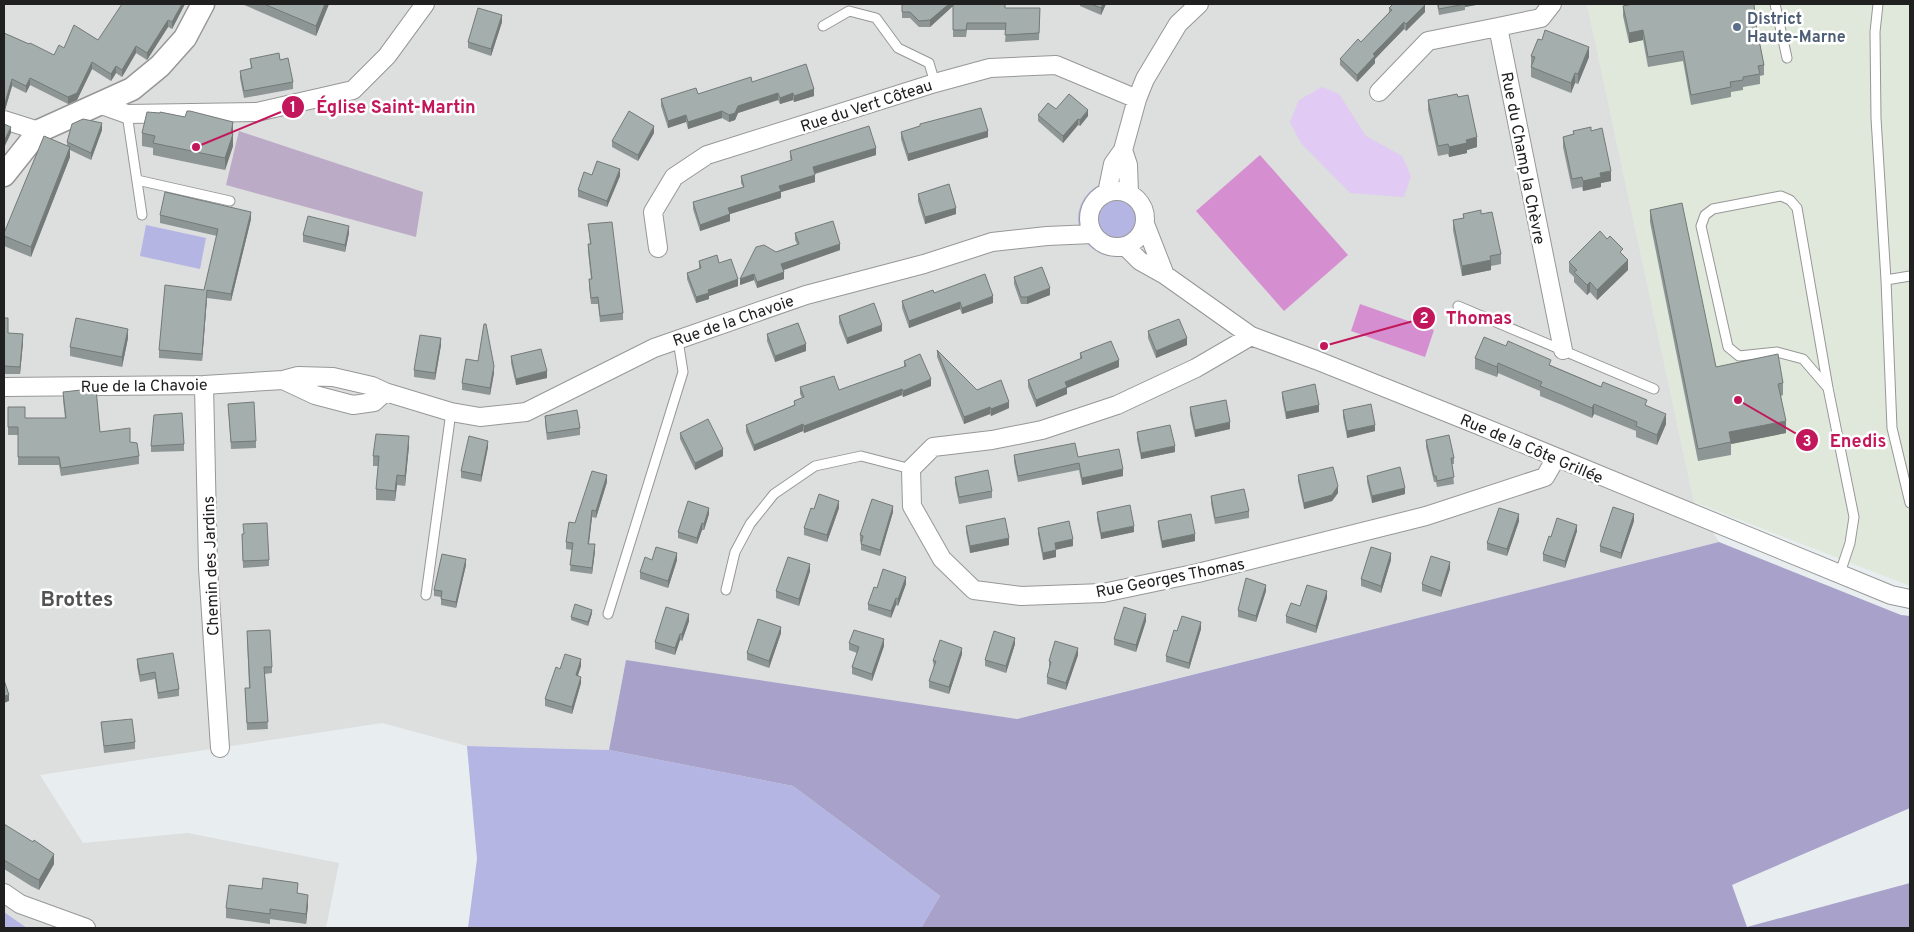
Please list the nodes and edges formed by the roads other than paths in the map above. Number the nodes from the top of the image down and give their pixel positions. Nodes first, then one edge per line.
1 (203, 4) edge
2 (424, 4) edge
3 (1199, 4) edge
4 (1552, 4) edge
5 (1774, 4) edge
6 (1878, 4) edge
7 (823, 26) dead end
8 (1498, 27) junction
9 (1787, 58) dead end
10 (935, 83) junction
11 (1379, 92) dead end
12 (1138, 99) junction
13 (99, 104) junction
14 (127, 114) junction
15 (4, 120) edge
16 (39, 131) junction
17 (1123, 150) junction
18 (4, 175) edge
19 (137, 180) junction
20 (1107, 193) junction
21 (1129, 193) junction
22 (230, 201) dead end
23 (142, 215) dead end
24 (1146, 224) junction
25 (1093, 234) junction
26 (1126, 247) junction
27 (658, 248) dead end
28 (1166, 275) junction
29 (1910, 276) edge
30 (1886, 280) junction
31 (1458, 306) dead end
32 (1251, 336) junction
33 (678, 340) junction
34 (1563, 350) junction
35 (204, 385) junction
36 (4, 387) edge
37 (1828, 388) junction
38 (1654, 389) dead end
39 (451, 412) junction
40 (1556, 458) junction
41 (911, 468) junction
42 (1910, 503) edge
43 (1840, 573) junction
44 (726, 590) dead end
45 (426, 595) dead end
46 (1910, 599) edge
47 (608, 614) dead end
48 (220, 748) dead end
49 (4, 893) edge
50 (86, 928) edge

1 - 13 street
2 - 14 street
3 - 12 street
4 - 8 street
5 - 9 lane
6 - 30 lane
7 - 10 lane
8 - 11 street
8 - 34 street, Rue du Champ la Chèvre
10 - 12 street, Rue du Vert Côteau
10 - 27 street, Rue du Vert Côteau
12 - 17 street
13 - 14 street
13 - 16 street
14 - 19 lane
15 - 16 street
16 - 18 street
17 - 20 street
17 - 21 street
19 - 22 lane
19 - 23 lane
20 - 21 street
20 - 25 street
21 - 24 street
24 - 26 street
24 - 28 street
25 - 26 street
25 - 33 street, Rue de la Chavoie
26 - 28 street, Rue de la Côte Grillée
28 - 32 street, Rue de la Côte Grillée
29 - 30 lane
30 - 42 lane
31 - 34 lane
32 - 40 street, Rue de la Côte Grillée
32 - 41 street
33 - 39 street, Rue de la Chavoie
33 - 47 lane
34 - 38 lane
35 - 36 street, Rue de la Chavoie
35 - 39 street, Rue de la Chavoie
35 - 48 street, Chemin des Jardins
37 - 37 lane
37 - 43 lane
39 - 45 lane
40 - 41 street, Rue Georges Thomas
40 - 43 street, Rue de la Côte Grillée
41 - 44 lane
43 - 46 street, Rue de la Côte Grillée
49 - 50 street

